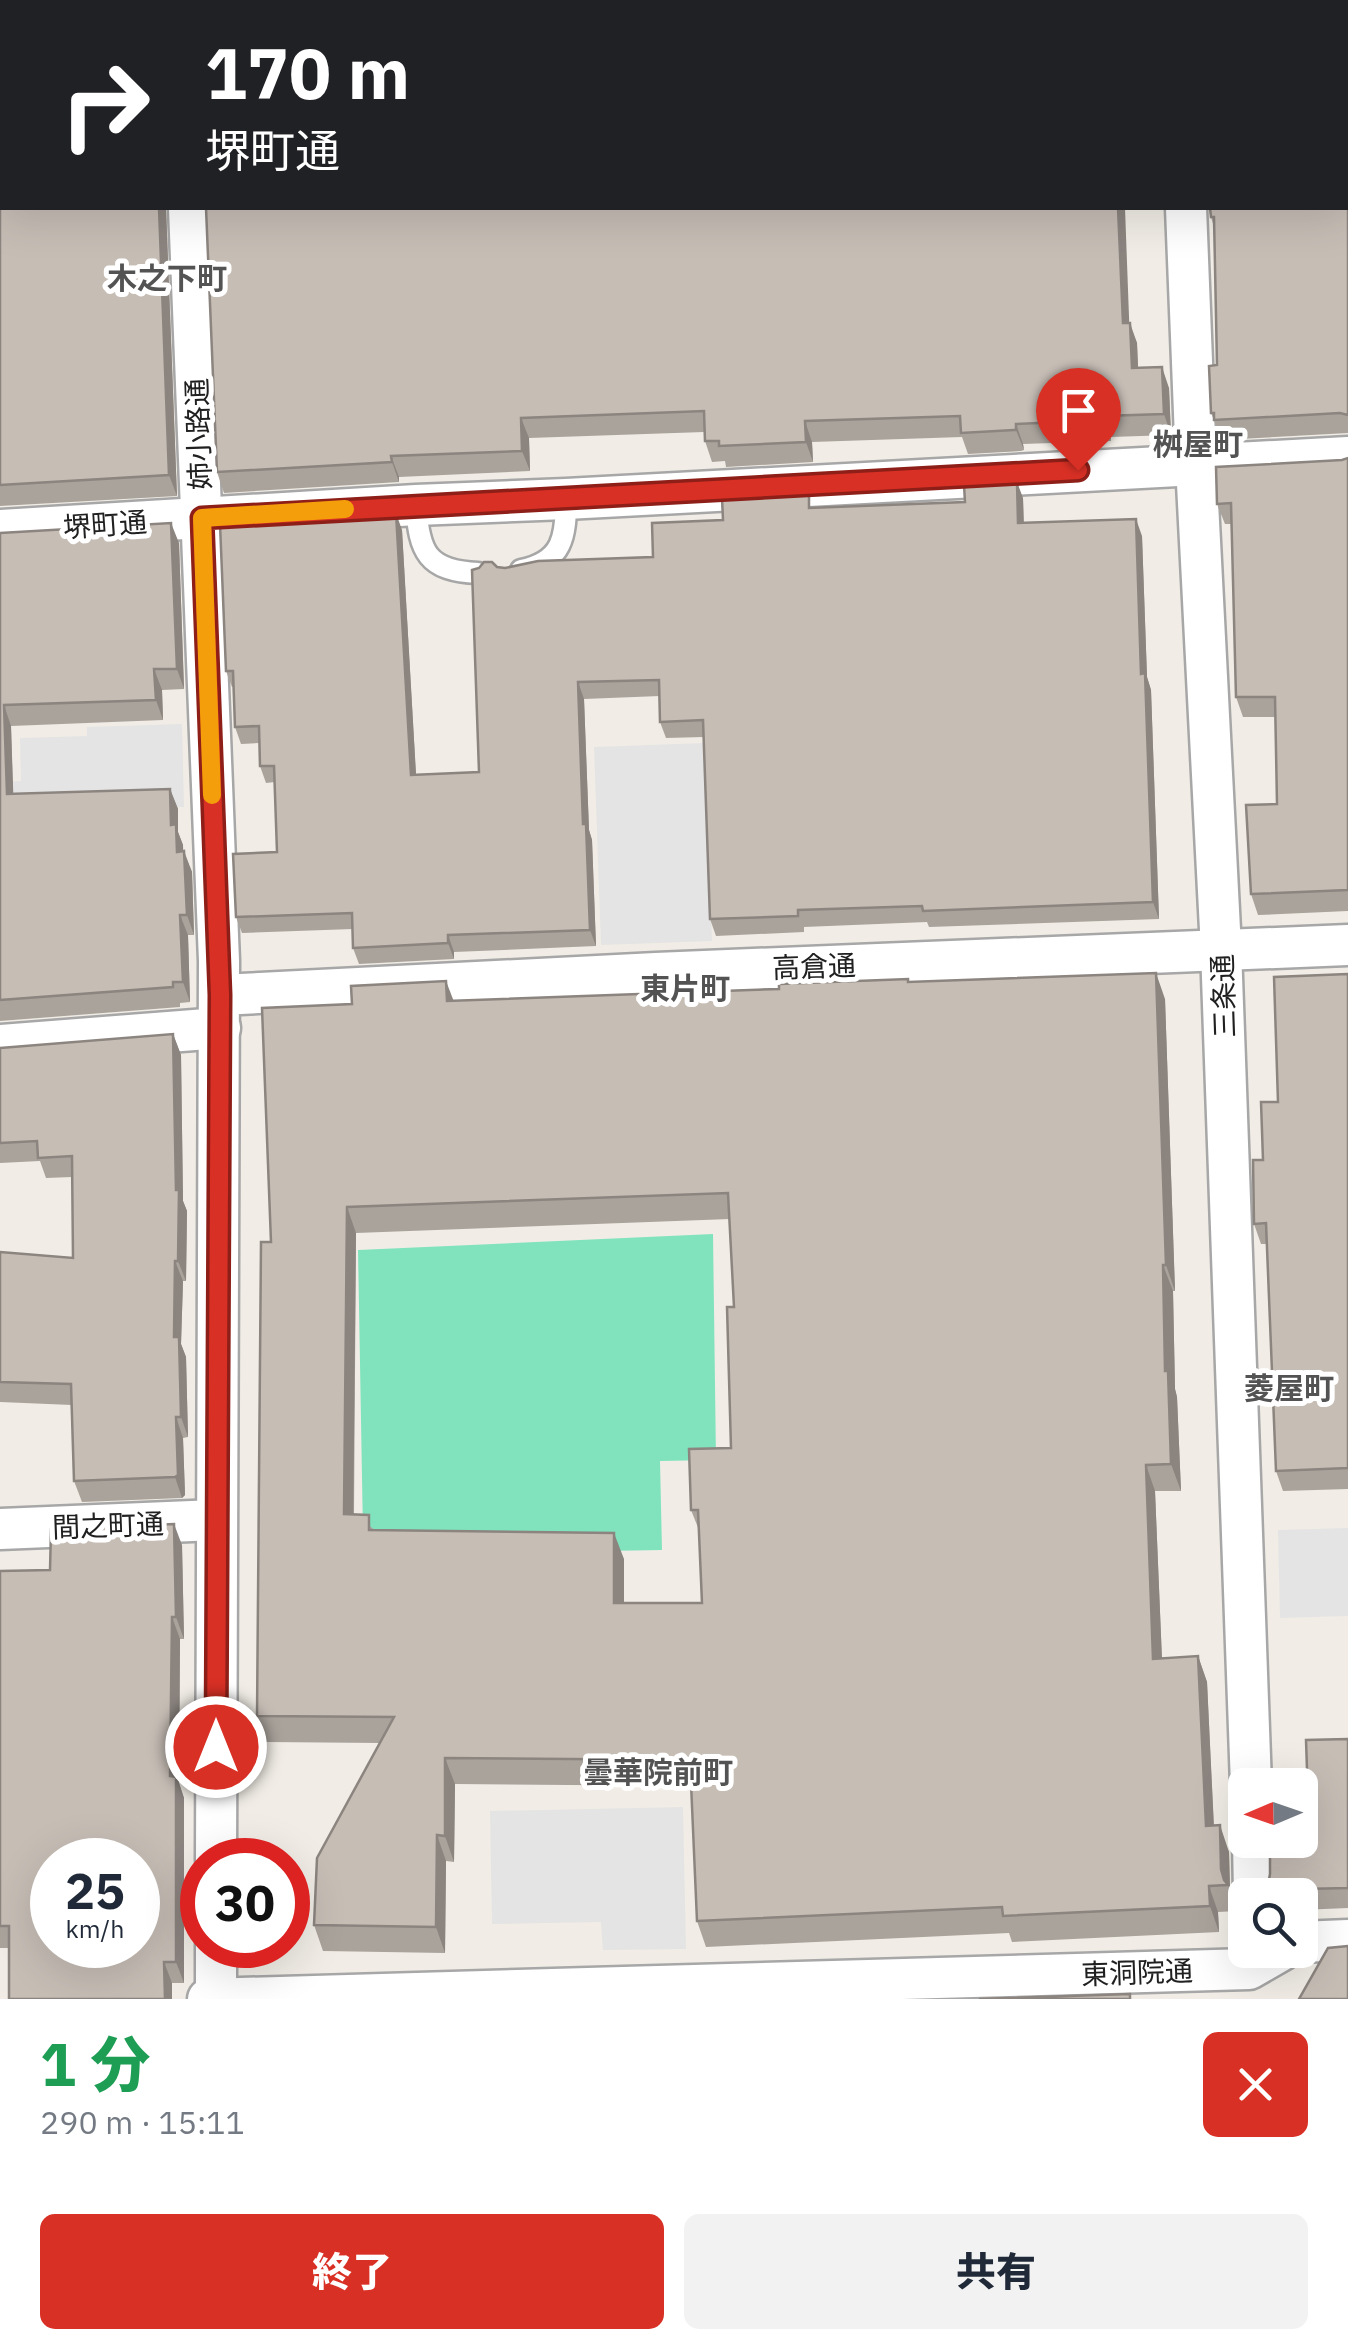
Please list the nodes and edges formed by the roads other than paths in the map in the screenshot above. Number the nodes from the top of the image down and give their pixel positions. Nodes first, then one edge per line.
1 (189, 210) edge
2 (1186, 210) edge
3 (1348, 457) edge
4 (1196, 464) junction
5 (566, 500) junction
6 (416, 505) junction
7 (202, 518) junction
8 (0, 530) edge
9 (478, 572) edge
10 (509, 572) edge
11 (1348, 945) edge
12 (1222, 949) junction
13 (220, 1012) junction
14 (0, 1046) edge
15 (216, 1520) junction
16 (0, 1529) edge
17 (1249, 1768) edge
18 (216, 1838) edge
19 (1348, 1940) edge
20 (1318, 1941) edge
21 (216, 1968) edge
22 (1228, 1968) edge
23 (208, 1999) edge
24 (216, 1999) edge

1 - 7 street, 姉小路通
2 - 4 street, 三条通
3 - 4 street, 堺町通
4 - 5 street, 堺町通
4 - 12 street, 三条通
5 - 6 street, 堺町通
5 - 10 lane
6 - 7 street, 堺町通
6 - 9 lane
7 - 8 street, 堺町通
7 - 13 street, 姉小路通
11 - 12 street, 高倉通
12 - 13 street, 高倉通
12 - 17 street, 三条通
13 - 14 street, 高倉通
13 - 15 street, 姉小路通
15 - 16 street, 間之町通
15 - 18 street, 姉小路通
19 - 20 street
21 - 24 street
22 - 24 street, 東洞院通
23 - 24 street, 東洞院通

